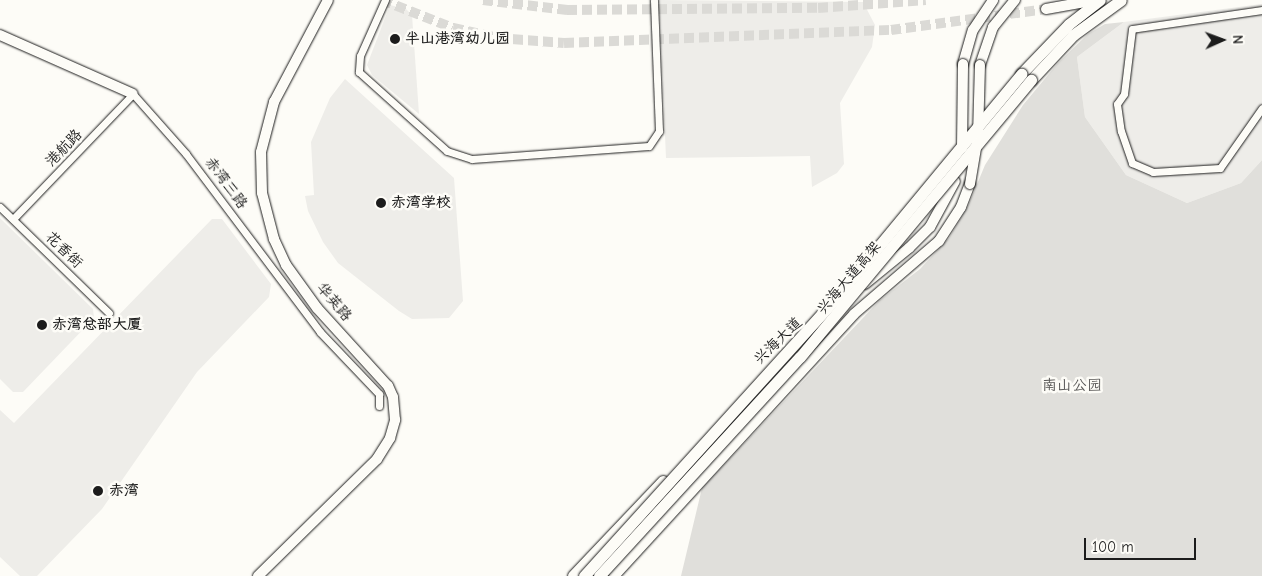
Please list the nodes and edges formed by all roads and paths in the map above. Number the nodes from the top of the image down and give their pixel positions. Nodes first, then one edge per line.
1 (328, 0) edge
2 (385, 0) edge
3 (654, 0) edge
4 (993, 0) edge
5 (1015, 0) edge
6 (1098, 0) edge
7 (1121, 0) edge
8 (1046, 9) tunnel mouth
9 (1262, 10) edge
10 (0, 35) edge
11 (133, 94) junction
12 (1262, 108) edge
13 (0, 207) edge
14 (13, 219) junction
15 (109, 313) dead end
16 (379, 406) dead end
17 (258, 576) edge
18 (574, 576) edge
19 (584, 576) edge
20 (599, 576) edge
21 (614, 576) edge

1 - 17 street, 华英路, bridge
2 - 3 street
4 - 18 street, 兴海大道, bridge
5 - 21 street, bridge
6 - 8 street
6 - 19 main road, 兴海大道高架, bridge
7 - 20 main road, 兴海大道高架, bridge
9 - 12 street
10 - 11 street, 赤湾三路
11 - 14 street, 港航路
11 - 16 street, 赤湾三路
13 - 14 street, 花香街
14 - 15 street, 花香街

